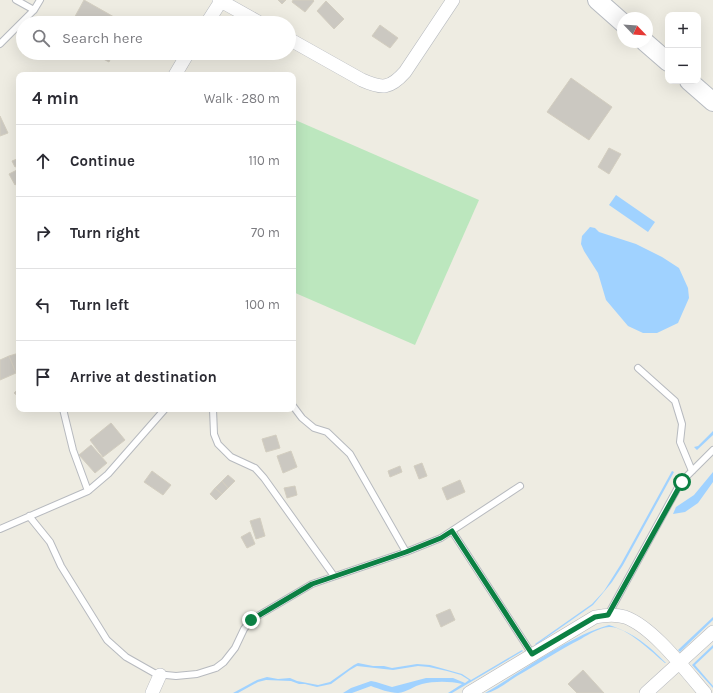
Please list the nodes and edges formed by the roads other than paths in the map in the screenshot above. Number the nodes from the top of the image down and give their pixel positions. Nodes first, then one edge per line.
1 (16, 0) edge
2 (40, 0) edge
3 (220, 0) edge
4 (453, 0) edge
5 (597, 0) edge
6 (34, 10) junction
7 (28, 16) edge
8 (211, 16) edge
9 (248, 16) edge
10 (617, 18) edge
11 (16, 28) edge
12 (296, 43) edge
13 (0, 44) edge
14 (652, 48) edge
15 (665, 59) edge
16 (184, 60) edge
17 (177, 72) edge
18 (692, 84) edge
19 (713, 102) edge
20 (638, 368) dead end
21 (296, 410) edge
22 (64, 412) edge
23 (162, 412) edge
24 (213, 412) edge
25 (713, 450) edge
26 (692, 471) junction
27 (520, 486) dead end
28 (88, 491) junction
29 (29, 516) junction
30 (0, 529) edge
31 (452, 531) junction
32 (406, 552) junction
33 (334, 576) junction
34 (608, 615) junction
35 (713, 632) edge
36 (532, 654) junction
37 (679, 663) junction
38 (160, 675) junction
39 (152, 693) edge
40 (469, 693) edge
41 (646, 693) edge
42 (705, 693) edge

1 - 6 lane
2 - 6 lane
3 - 8 street
3 - 9 street
4 - 12 street
5 - 10 street
6 - 7 lane
11 - 13 lane
14 - 15 street
16 - 17 street
18 - 19 street
20 - 26 lane
21 - 32 lane
22 - 28 lane
23 - 28 lane
24 - 33 lane
25 - 26 lane
26 - 34 lane
27 - 31 lane
28 - 29 lane
29 - 30 lane
29 - 38 lane
31 - 32 lane
31 - 36 lane
32 - 33 lane
33 - 38 lane
34 - 36 street
34 - 37 street
35 - 37 street
36 - 40 street
37 - 41 street
37 - 42 street
38 - 39 street

